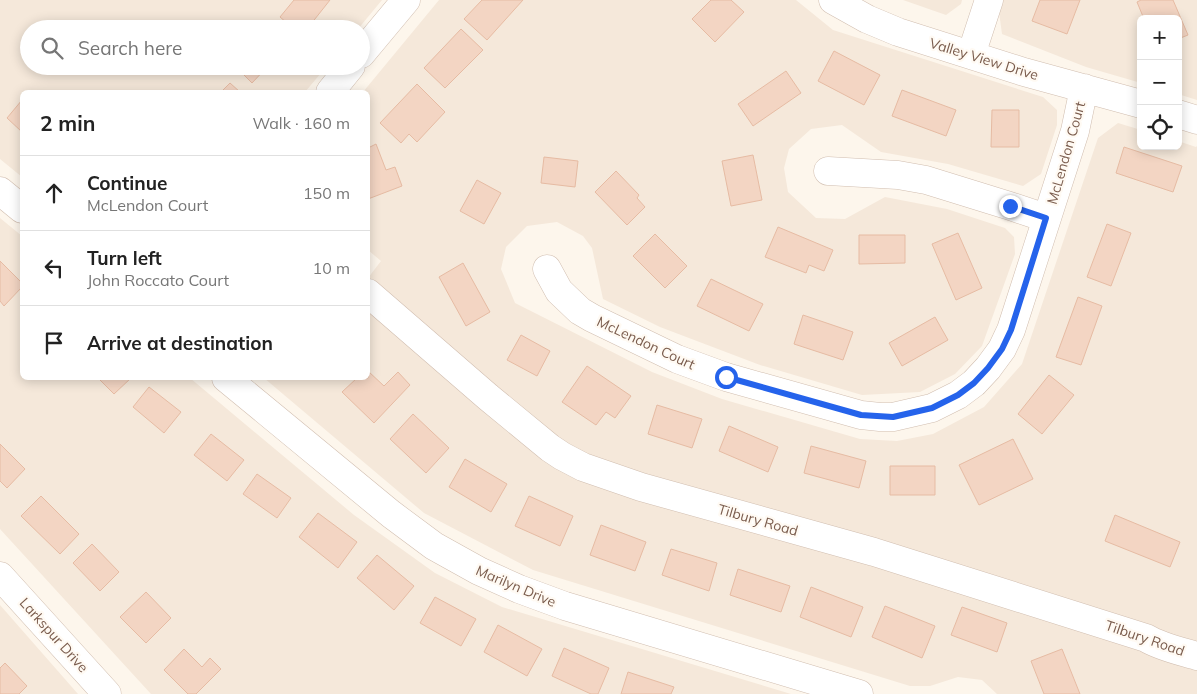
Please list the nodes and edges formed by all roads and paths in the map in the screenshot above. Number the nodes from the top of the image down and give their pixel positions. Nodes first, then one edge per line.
1 (406, 0) edge
2 (989, 0) edge
3 (837, 1) edge
4 (370, 43) edge
5 (971, 55) junction
6 (344, 75) edge
7 (1084, 88) junction
8 (332, 90) edge
9 (1137, 103) edge
10 (1182, 115) edge
11 (1197, 120) edge
12 (828, 171) dead end
13 (0, 191) edge
14 (20, 208) edge
15 (1046, 218) junction
16 (547, 269) dead end
17 (370, 295) edge
18 (228, 380) edge
19 (0, 576) edge
20 (1197, 656) edge
21 (107, 694) edge
22 (859, 694) edge

1 - 4 street
2 - 5 street
3 - 5 street, Valley View Drive
5 - 7 street, Valley View Drive
6 - 8 street
7 - 9 street, Valley View Drive
7 - 15 street, McLendon Court
10 - 11 street
12 - 15 street
13 - 14 street
15 - 16 street, McLendon Court
17 - 20 street, Tilbury Road
18 - 22 street, Marilyn Drive
19 - 21 street, Larkspur Drive

